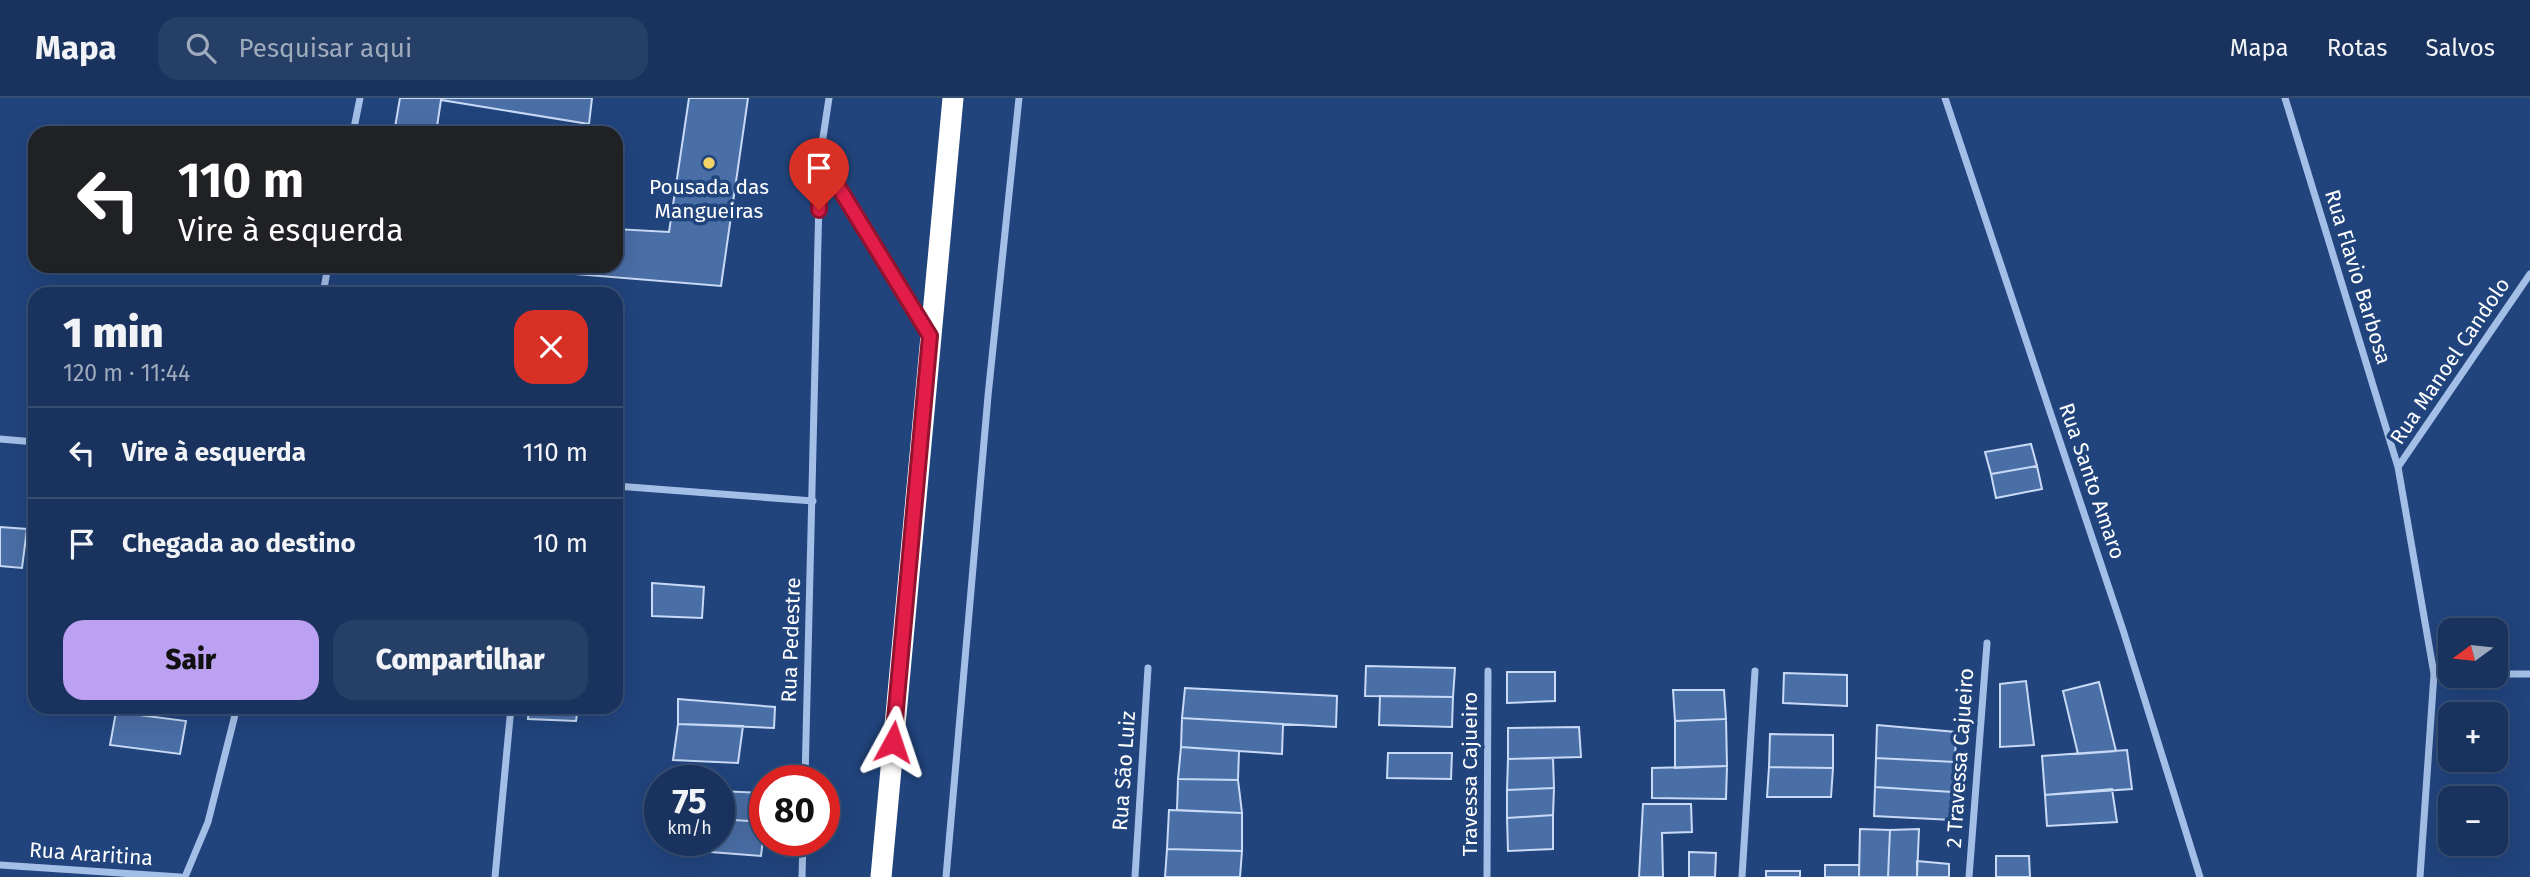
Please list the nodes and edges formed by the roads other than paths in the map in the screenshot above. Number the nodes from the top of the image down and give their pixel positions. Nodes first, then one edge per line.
1 (360, 98) edge
2 (829, 98) edge
3 (953, 98) edge
4 (1018, 98) edge
5 (1945, 98) edge
6 (2285, 98) edge
7 (354, 126) edge
8 (820, 157) junction
9 (2530, 274) edge
10 (930, 336) junction
11 (0, 439) edge
12 (28, 441) edge
13 (2398, 467) junction
14 (623, 487) edge
15 (813, 501) junction
16 (1987, 643) dead end
17 (1148, 668) dead end
18 (1488, 671) dead end
19 (1755, 671) dead end
20 (2434, 674) junction
21 (2438, 674) edge
22 (2508, 674) edge
23 (2530, 674) edge
24 (235, 714) edge
25 (510, 714) edge
26 (805, 765) edge
27 (803, 856) edge
28 (0, 865) edge
29 (180, 877) edge
30 (186, 877) edge
31 (495, 877) edge
32 (802, 877) edge
33 (881, 877) edge
34 (946, 877) edge
35 (1135, 877) edge
36 (1487, 877) edge
37 (1742, 877) edge
38 (1969, 877) edge
39 (2200, 877) edge
40 (2420, 877) edge

1 - 7 street
2 - 8 street, Rua Pedestre
3 - 10 highway
4 - 34 street
5 - 39 street, Rua Santo Amaro
6 - 13 street, Rua Flavio Barbosa
8 - 10 street
8 - 15 street, Rua Pedestre
9 - 13 street, Rua Manoel Candolo
10 - 33 highway
11 - 12 street
13 - 20 street, Rua Flavio Barbosa
14 - 15 street
15 - 26 street, Rua Pedestre
16 - 38 street, 2 Travessa Cajueiro
17 - 35 street, Rua São Luiz
18 - 36 street, Travessa Cajueiro
19 - 37 street
20 - 21 street
20 - 40 street, Rua Flavio Barbosa
22 - 23 street
24 - 30 street
25 - 31 street
27 - 32 street
28 - 29 street, Rua Araritina

